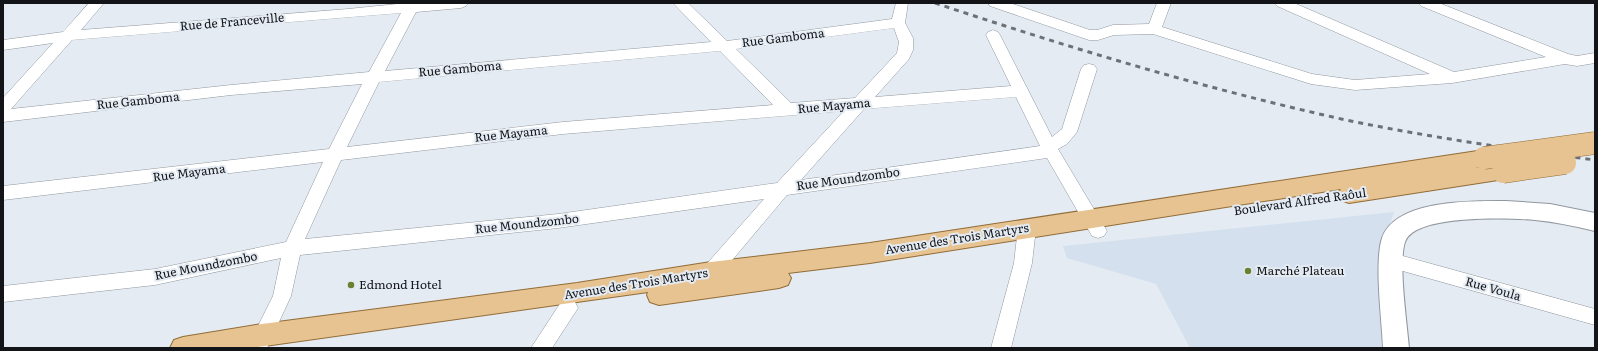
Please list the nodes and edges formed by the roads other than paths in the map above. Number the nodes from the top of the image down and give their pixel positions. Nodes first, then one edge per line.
1 (97, 3) edge
2 (303, 3) edge
3 (461, 3) edge
4 (680, 3) edge
5 (995, 3) edge
6 (1164, 3) edge
7 (1282, 3) edge
8 (1426, 3) edge
9 (902, 4) edge
10 (412, 6) edge
11 (297, 17) junction
12 (898, 23) junction
13 (1154, 29) junction
14 (992, 35) dead end
15 (66, 36) junction
16 (3, 45) edge
17 (723, 46) junction
18 (1595, 58) edge
19 (1565, 60) junction
20 (1089, 69) dead end
21 (374, 77) junction
22 (1452, 78) junction
23 (1020, 91) junction
24 (859, 105) junction
25 (3, 108) edge
26 (788, 110) junction
27 (3, 116) edge
28 (1595, 143) edge
29 (1050, 148) junction
30 (335, 154) junction
31 (1595, 158) edge
32 (783, 188) junction
33 (3, 193) edge
34 (1595, 222) edge
35 (1094, 225) junction
36 (1027, 235) junction
37 (292, 248) junction
38 (1392, 261) junction
39 (711, 272) junction
40 (3, 294) edge
41 (568, 308) junction
42 (1595, 317) edge
43 (265, 344) edge
44 (544, 347) edge
45 (183, 348) edge
46 (1001, 348) edge
47 (1396, 348) edge

1 - 15 street
2 - 11 street
3 - 10 street, Rue de Franceville
4 - 17 street
5 - 13 street
6 - 13 street
7 - 22 street
8 - 19 street
9 - 12 street
10 - 11 street, Rue de Franceville
10 - 21 street
11 - 15 street, Rue de Franceville
12 - 17 street, Rue Gamboma
12 - 24 street
13 - 22 street
14 - 23 street
15 - 16 street, Rue de Franceville
15 - 25 street
17 - 21 street, Rue Gamboma
17 - 26 street
18 - 19 street
19 - 22 street
20 - 29 street
21 - 27 street, Rue Gamboma
21 - 30 street
23 - 24 street, Rue Mayama
23 - 29 street
24 - 26 street, Rue Mayama
24 - 32 street
26 - 30 street, Rue Mayama
28 - 35 main road, Boulevard Alfred Raôul, bridge
29 - 32 street, Rue Moundzombo
29 - 35 street
30 - 33 street, Rue Mayama
30 - 37 street
31 - 35 main road, Boulevard Alfred Raôul, bridge
32 - 37 street, Rue Moundzombo
32 - 39 street
34 - 38 main road
35 - 36 main road, Avenue des Trois Martyrs
36 - 39 main road, Avenue des Trois Martyrs
36 - 41 main road, Avenue des Trois Martyrs
36 - 46 street
37 - 40 street, Rue Moundzombo
37 - 43 street
38 - 42 street, Rue Voula
38 - 47 main road
39 - 43 main road, Avenue des Trois Martyrs
41 - 43 main road, Avenue des Trois Martyrs
41 - 44 street
43 - 45 main road, Avenue des Trois Martyrs

